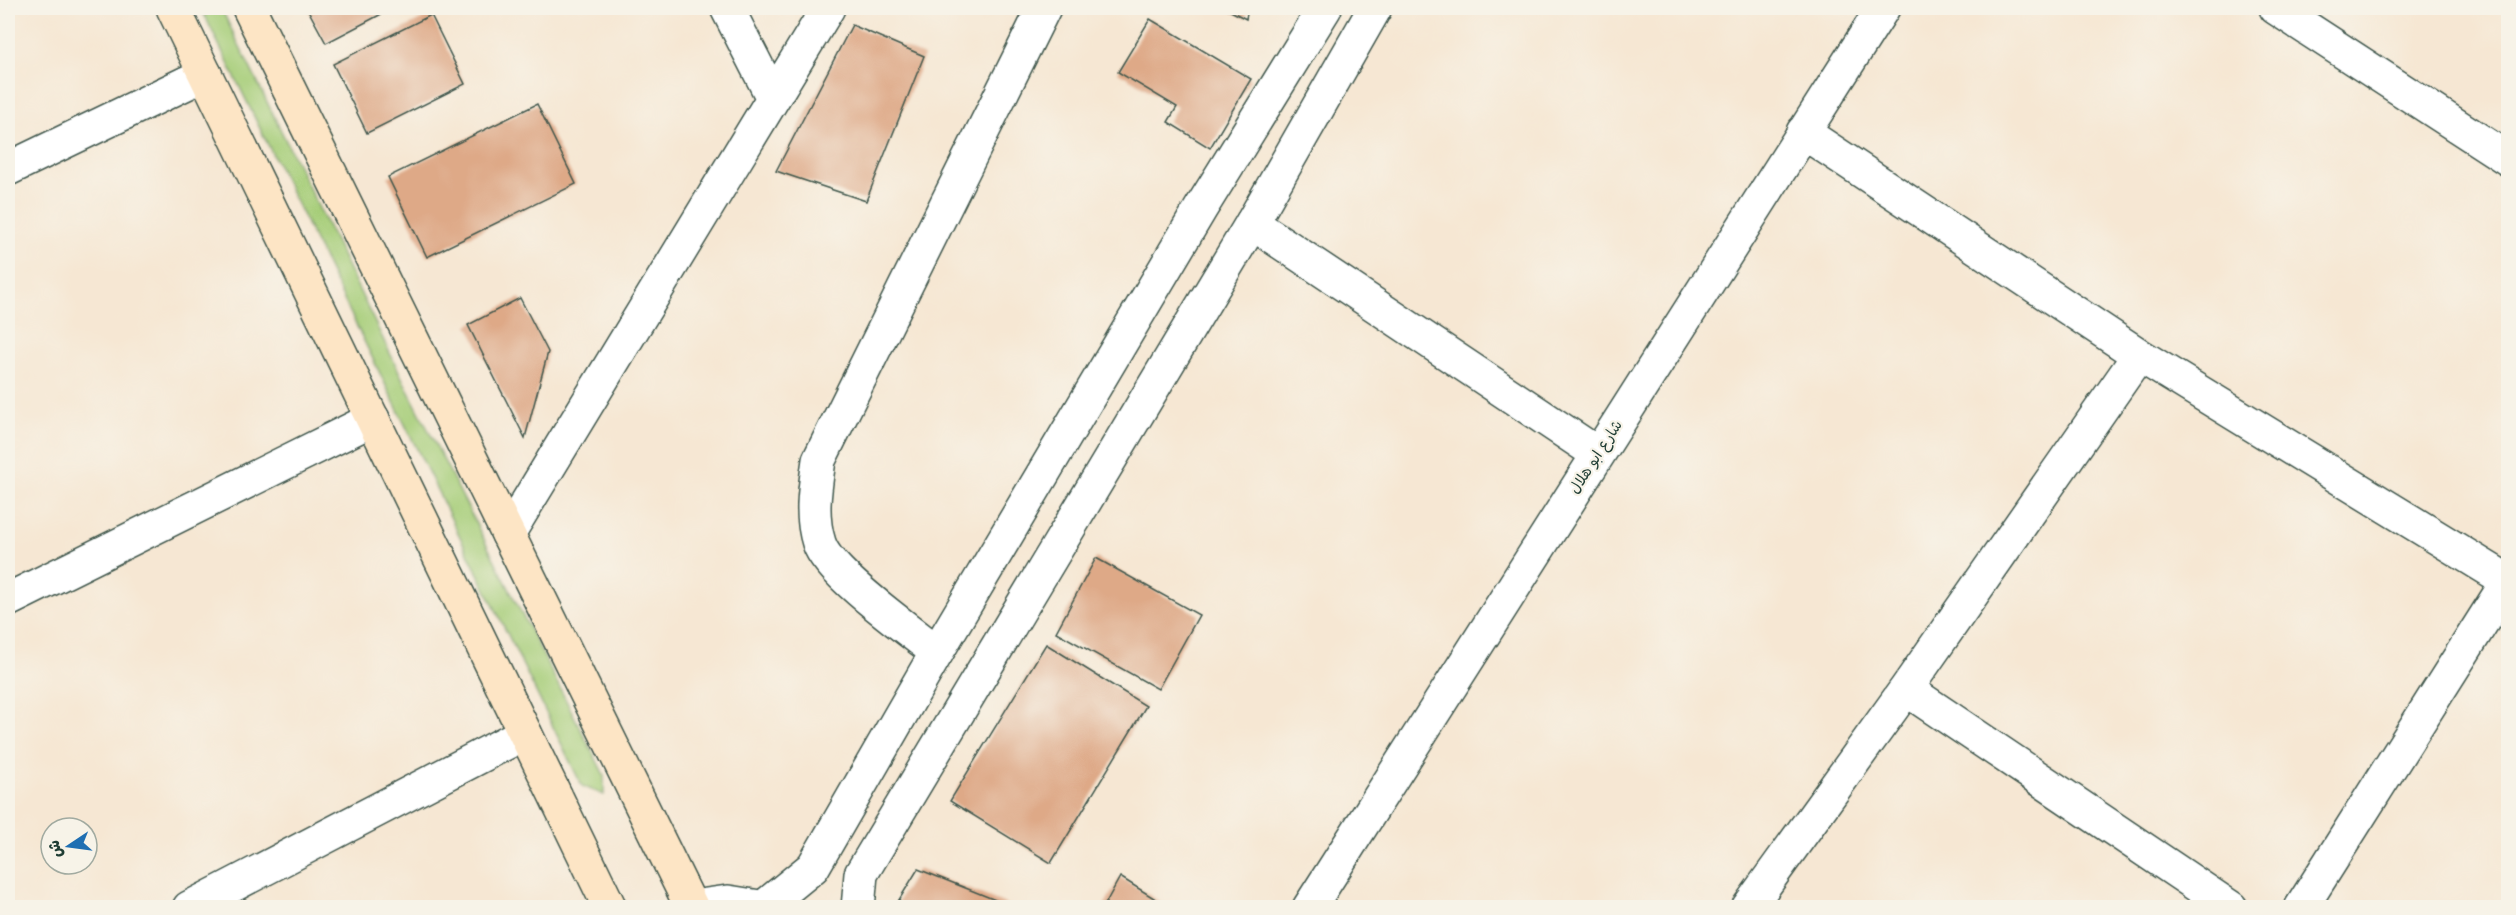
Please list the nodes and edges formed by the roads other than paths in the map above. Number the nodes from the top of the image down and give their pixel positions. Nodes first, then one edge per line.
1 (173, 8) edge
2 (249, 8) edge
3 (727, 8) edge
4 (828, 8) edge
5 (1044, 8) edge
6 (1325, 8) edge
7 (1375, 8) edge
8 (1883, 8) edge
9 (2276, 8) edge
10 (205, 74) junction
11 (773, 98) junction
12 (1803, 132) junction
13 (2508, 159) edge
14 (8, 170) edge
15 (1252, 223) junction
16 (2139, 354) junction
17 (373, 419) junction
18 (1598, 454) junction
19 (508, 534) junction
20 (2508, 581) edge
21 (8, 600) edge
22 (937, 652) junction
23 (1906, 688) junction
24 (525, 732) junction
25 (1312, 906) edge
26 (688, 907) edge
27 (765, 907) edge
28 (189, 908) edge
29 (610, 908) edge
30 (858, 908) edge
31 (1748, 908) edge
32 (2230, 908) edge
33 (2301, 908) edge

1 - 10 main road
2 - 19 main road
3 - 11 street
4 - 11 street
5 - 22 street
6 - 22 street
7 - 15 street
8 - 12 street, شارع ابو هلال
9 - 13 street
10 - 14 street
10 - 17 main road
11 - 19 street
12 - 16 street
12 - 18 street, شارع ابو هلال
15 - 18 street
15 - 30 street
16 - 20 street
16 - 23 street
17 - 21 street
17 - 24 main road
18 - 25 street, شارع ابو هلال
19 - 26 main road
20 - 33 street
22 - 27 street
23 - 31 street
23 - 32 street
24 - 28 street
24 - 29 main road
26 - 27 street

